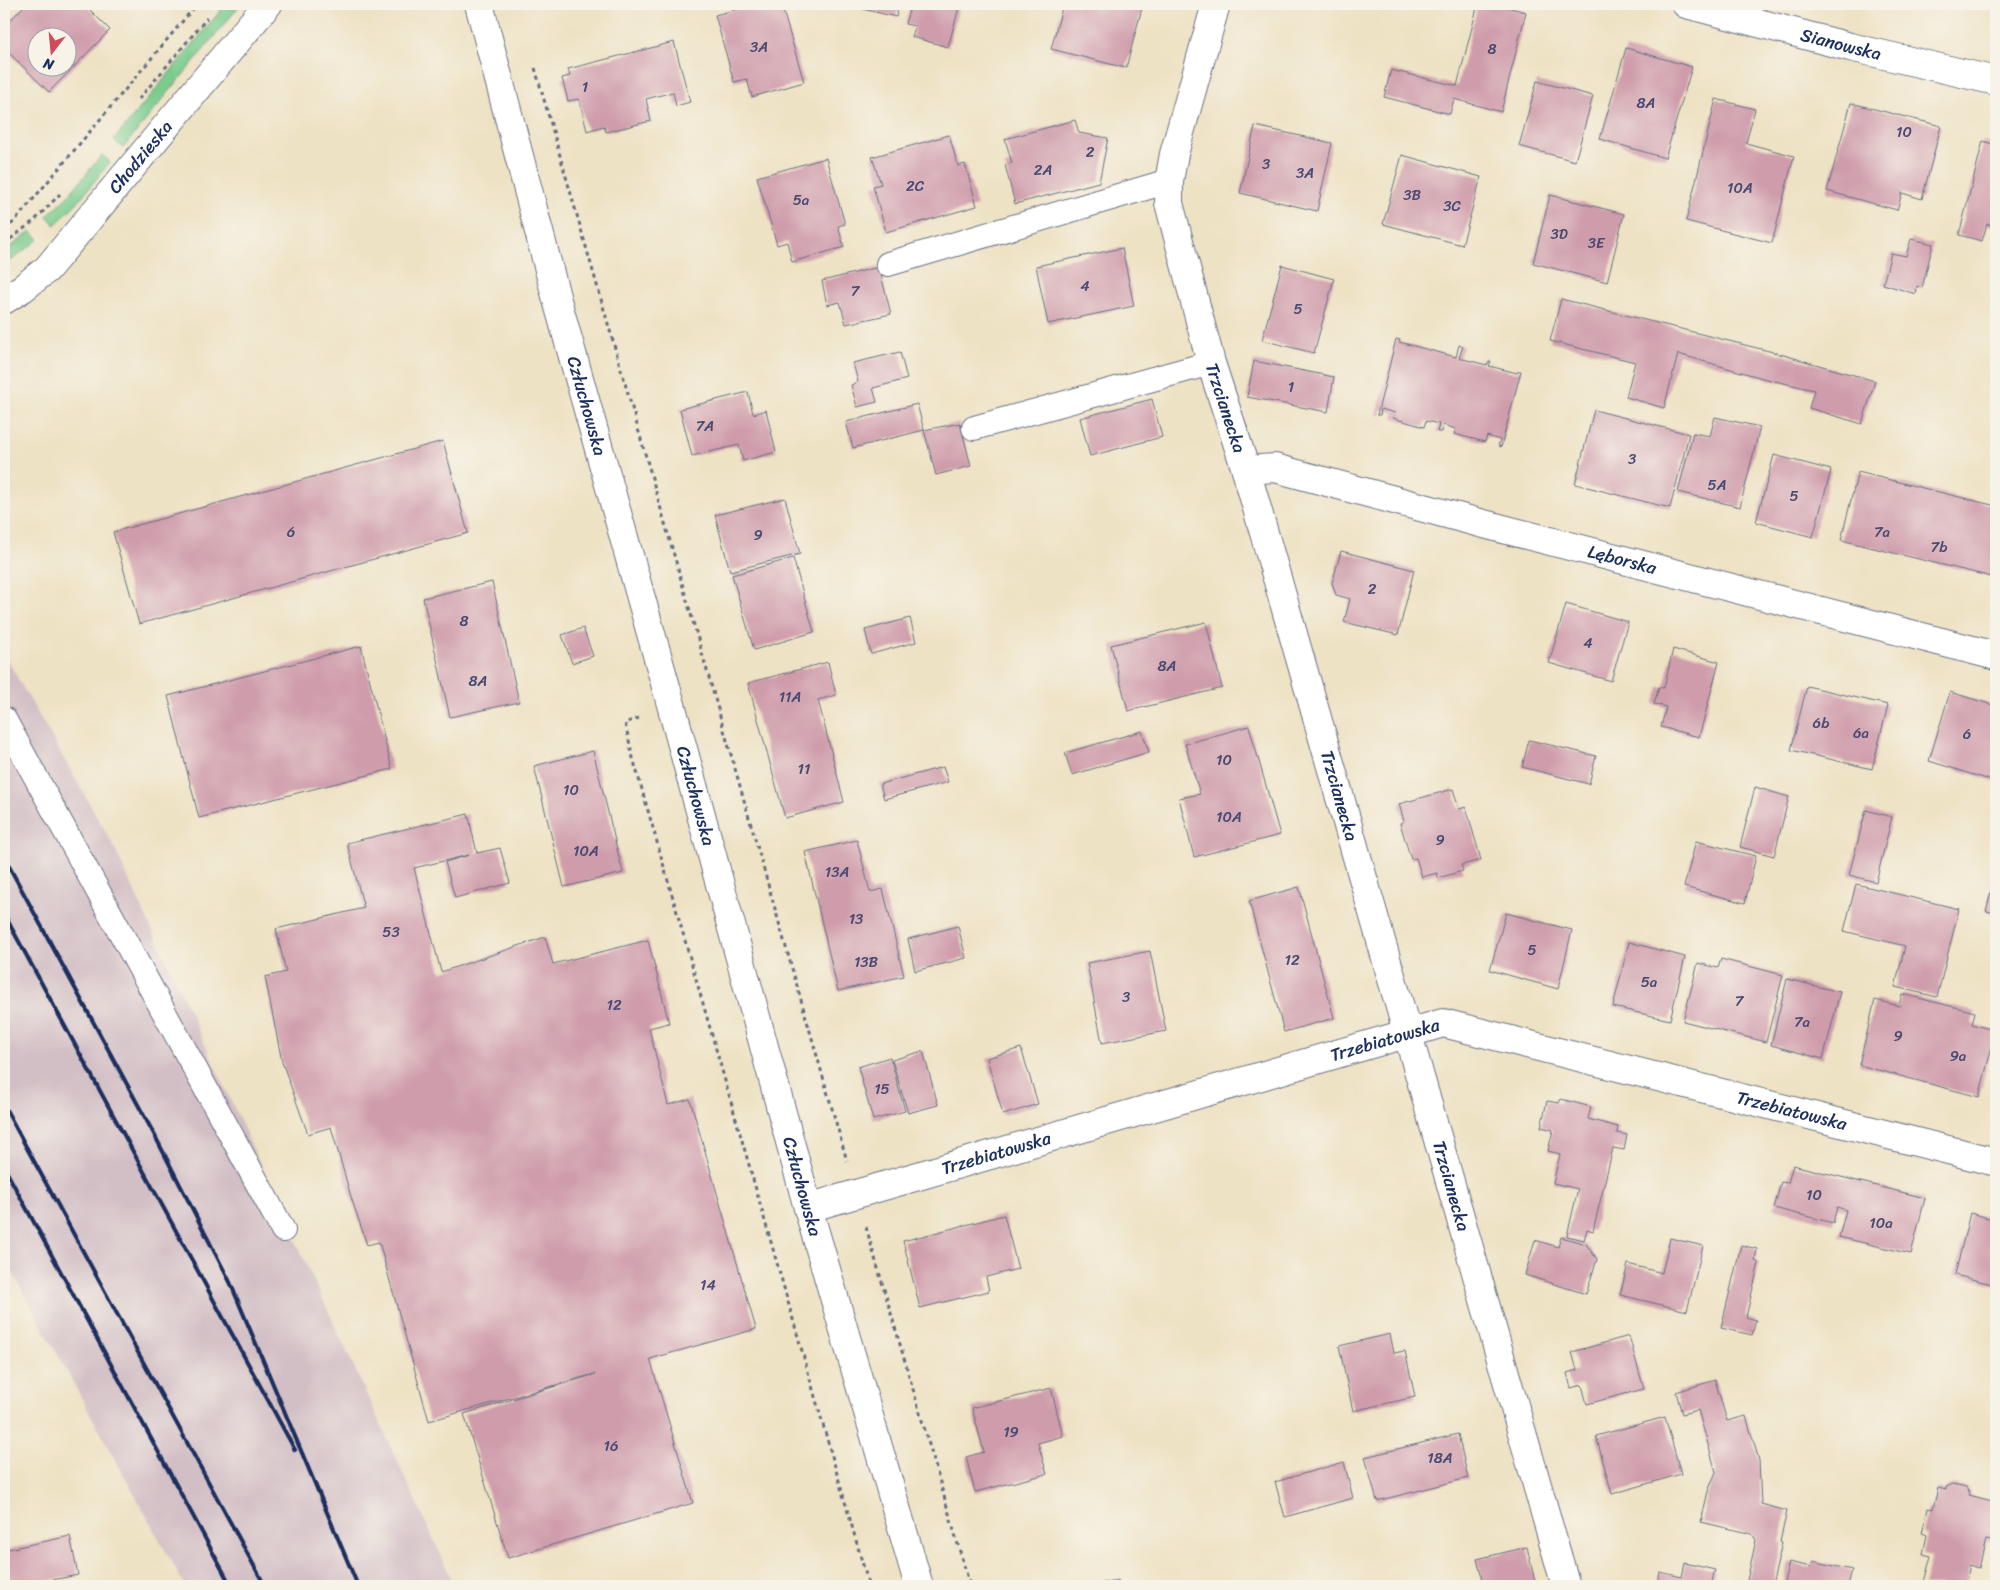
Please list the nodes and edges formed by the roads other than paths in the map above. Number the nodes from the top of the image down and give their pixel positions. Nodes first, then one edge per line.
1 (268, 4) edge
2 (479, 4) edge
3 (1216, 4) edge
4 (1686, 4) edge
5 (1996, 81) edge
6 (1169, 181) junction
7 (888, 264) dead end
8 (4, 300) edge
9 (1211, 362) junction
10 (974, 428) dead end
11 (1246, 470) junction
12 (1996, 656) edge
13 (4, 719) edge
14 (1406, 1034) junction
15 (1996, 1162) edge
16 (808, 1208) junction
17 (283, 1230) dead end
18 (920, 1586) edge
19 (1566, 1586) edge

1 - 8 street, Chodzieska
2 - 16 street, Człuchowska
3 - 6 street, Trzcianecka
4 - 5 street, Sianowska
6 - 7 lane
6 - 9 street, Trzcianecka
9 - 10 lane
9 - 11 street, Trzcianecka
11 - 12 street, Lęborska
11 - 14 street, Trzcianecka
13 - 17 lane
14 - 15 street, Trzebiatowska
14 - 16 street, Trzebiatowska
14 - 19 street, Trzcianecka
16 - 18 street, Człuchowska

